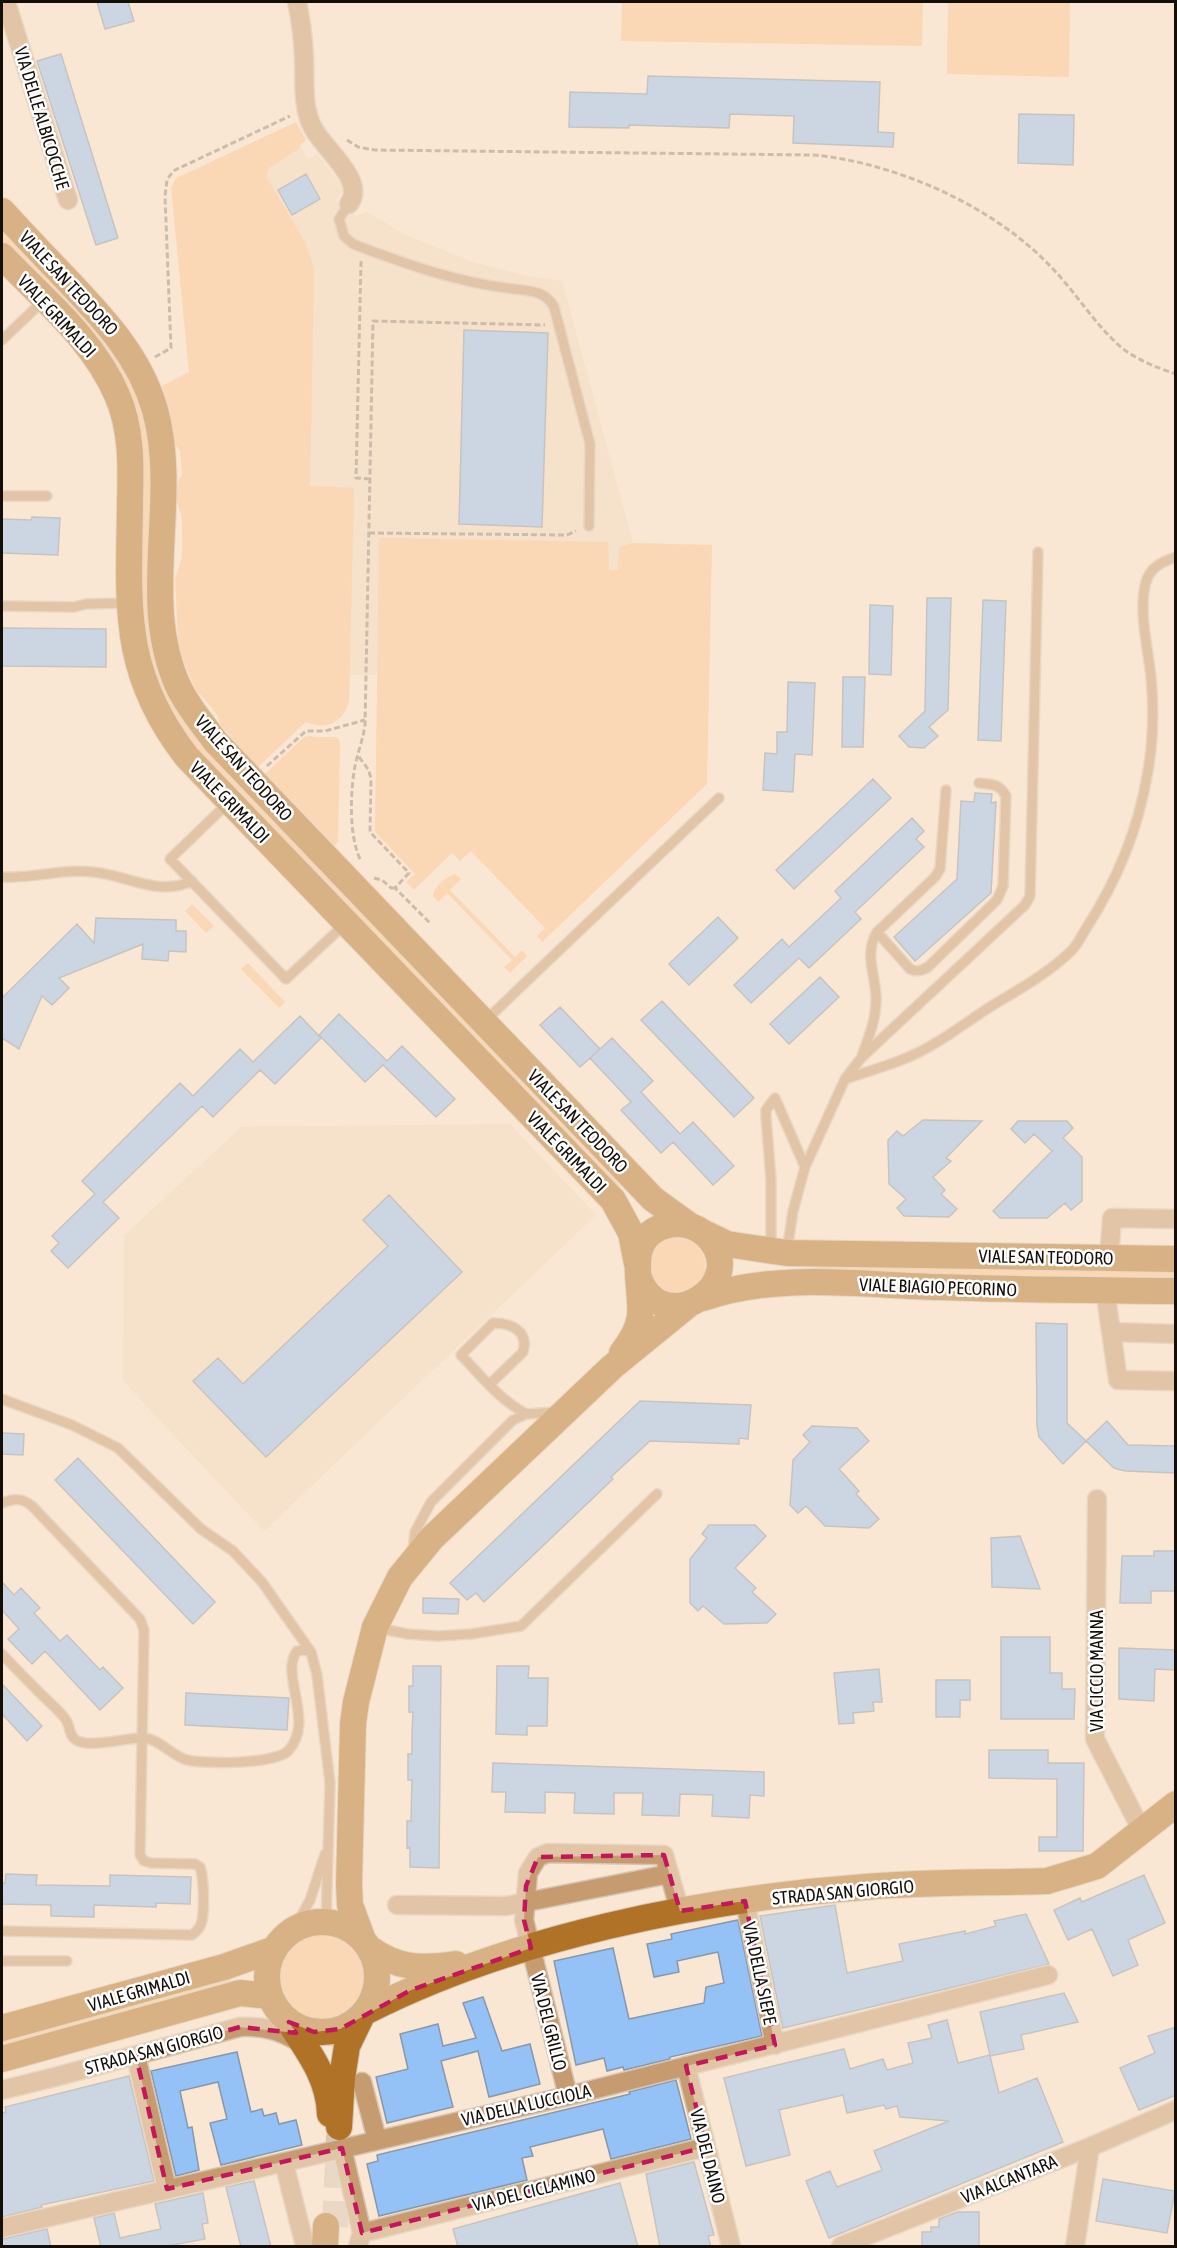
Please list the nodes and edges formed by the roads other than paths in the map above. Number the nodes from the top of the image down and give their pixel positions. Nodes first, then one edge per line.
1 (6, 2) edge
2 (297, 2) edge
3 (68, 200) dead end
4 (349, 204) joint
5 (2, 211) edge
6 (2, 256) edge
7 (44, 300) junction
8 (2, 340) edge
9 (47, 495) dead end
10 (2, 496) edge
11 (589, 526) road end
12 (1038, 552) dead end
13 (1176, 557) edge
14 (129, 603) junction
15 (2, 606) edge
16 (979, 783) dead end
17 (946, 790) dead end
18 (719, 798) dead end
19 (230, 801) junction
20 (2, 878) edge
21 (192, 881) junction
22 (347, 923) junction
23 (877, 932) junction
24 (483, 1023) junction
25 (861, 1058) junction
26 (845, 1079) junction
27 (805, 1167) junction
28 (1176, 1219) edge
29 (696, 1229) junction
30 (779, 1253) junction
31 (1109, 1258) junction
32 (1176, 1259) edge
33 (637, 1270) junction
34 (1105, 1290) junction
35 (1176, 1292) edge
36 (695, 1301) junction
37 (1111, 1332) junction
38 (1176, 1334) edge
39 (612, 1367) junction
40 (1176, 1381) edge
41 (489, 1384) junction
42 (2, 1399) edge
43 (565, 1412) junction
44 (526, 1414) junction
45 (657, 1494) dead end
46 (1097, 1499) dead end
47 (2, 1503) edge
48 (412, 1560) junction
49 (375, 1627) junction
50 (311, 1652) junction
51 (2, 1654) edge
52 (143, 1738) junction
53 (1176, 1804) edge
54 (1142, 1831) junction
55 (339, 1847) junction
56 (669, 1874) junction
57 (745, 1901) junction
58 (524, 1903) junction
59 (397, 1905) dead end
60 (680, 1911) junction
61 (339, 1918) junction
62 (2, 1931) edge
63 (280, 1943) junction
64 (366, 1944) junction
65 (531, 1948) junction
66 (495, 1959) junction
67 (2, 1961) edge
68 (67, 1961) dead end
69 (1048, 1975) dead end
70 (270, 1996) junction
71 (364, 2014) junction
72 (288, 2020) junction
73 (240, 2026) junction
74 (2, 2028) edge
75 (304, 2045) junction
76 (775, 2045) junction
77 (136, 2055) junction
78 (2, 2059) edge
79 (686, 2066) junction
80 (362, 2082) dead end
81 (2, 2090) edge
82 (568, 2096) junction
83 (1176, 2110) edge
84 (337, 2134) junction
85 (377, 2140) junction
86 (706, 2147) junction
87 (1090, 2147) junction
88 (284, 2163) junction
89 (167, 2189) junction
90 (2, 2228) edge
91 (360, 2240) edge
92 (305, 2247) edge
93 (731, 2247) edge
94 (841, 2247) edge
95 (1075, 2247) edge

1 - 3 street, VIA DELLE ALBICOCCHE
2 - 4 street
4 - 11 lane
5 - 24 main road, VIALE SAN TEODORO
6 - 7 main road, VIALE GRIMALDI
7 - 8 lane
7 - 14 main road, VIALE GRIMALDI
9 - 10 lane
12 - 25 lane
13 - 26 lane
14 - 15 lane
14 - 19 main road, VIALE GRIMALDI
16 - 23 lane
17 - 23 lane
18 - 24 lane
19 - 21 lane
19 - 22 main road, VIALE GRIMALDI
20 - 21 lane
21 - 22 lane
22 - 33 main road, VIALE GRIMALDI
23 - 25 lane
24 - 29 main road, VIALE SAN TEODORO
25 - 26 lane
26 - 27 lane
27 - 30 lane
27 - 30 lane
28 - 31 street
29 - 30 main road, VIALE SAN TEODORO
29 - 33 main road
29 - 36 main road
30 - 31 main road, VIALE SAN TEODORO
31 - 32 main road, VIALE SAN TEODORO
33 - 36 main road
33 - 39 main road, VIALE GRIMALDI
34 - 35 main road, VIALE BIAGIO PECORINO
34 - 36 main road, VIALE BIAGIO PECORINO
34 - 37 street
36 - 39 main road
37 - 38 street
37 - 40 street
39 - 43 main road
41 - 41 lane
41 - 44 lane
42 - 50 lane
43 - 44 lane
43 - 48 main road
44 - 48 lane
45 - 49 lane
46 - 54 street, VIA CICCIO MANNA
47 - 52 lane
48 - 49 main road
49 - 55 main road
50 - 52 lane
50 - 55 lane
51 - 52 lane
52 - 62 lane
53 - 54 main road, STRADA SAN GIORGIO
54 - 57 main road, STRADA SAN GIORGIO
55 - 61 main road
55 - 63 lane
56 - 58 street
56 - 58 street, VIA DEL GRILLO
56 - 60 street
57 - 60 main road, STRADA SAN GIORGIO
57 - 76 street, VIA DELLA SIEPE
58 - 59 street
58 - 65 street, VIA DEL GRILLO
60 - 65 main road, STRADA SAN GIORGIO
61 - 63 main road
61 - 64 main road
63 - 70 main road
63 - 74 main road, VIALE GRIMALDI
64 - 66 main road
64 - 71 main road
65 - 66 main road, STRADA SAN GIORGIO
65 - 82 street, VIA DEL GRILLO
66 - 71 main road
67 - 68 lane
69 - 76 street, VIA DELLA LUCCIOLA
70 - 72 main road
70 - 78 main road
71 - 72 main road
71 - 84 main road
72 - 73 street
72 - 75 main road
73 - 75 street, STRADA SAN GIORGIO
73 - 77 street, STRADA SAN GIORGIO
75 - 84 main road
76 - 79 street, VIA DELLA LUCCIOLA
77 - 81 street, STRADA SAN GIORGIO
77 - 89 street
79 - 82 street, VIA DELLA LUCCIOLA
79 - 86 street, VIA DEL DAINO
80 - 85 street
82 - 85 street, VIA DELLA LUCCIOLA
83 - 87 street, VIA ALCANTARA
84 - 85 street, VIA DELLA LUCCIOLA
84 - 88 street, VIA DELLA LUCCIOLA
84 - 91 street
86 - 91 street, VIA DEL CICLAMINO
86 - 93 street, VIA DEL DAINO
87 - 94 street, VIA ALCANTARA
87 - 95 street
88 - 89 street, VIA DELLA LUCCIOLA
88 - 92 street
89 - 90 street, VIA DELLA LUCCIOLA

